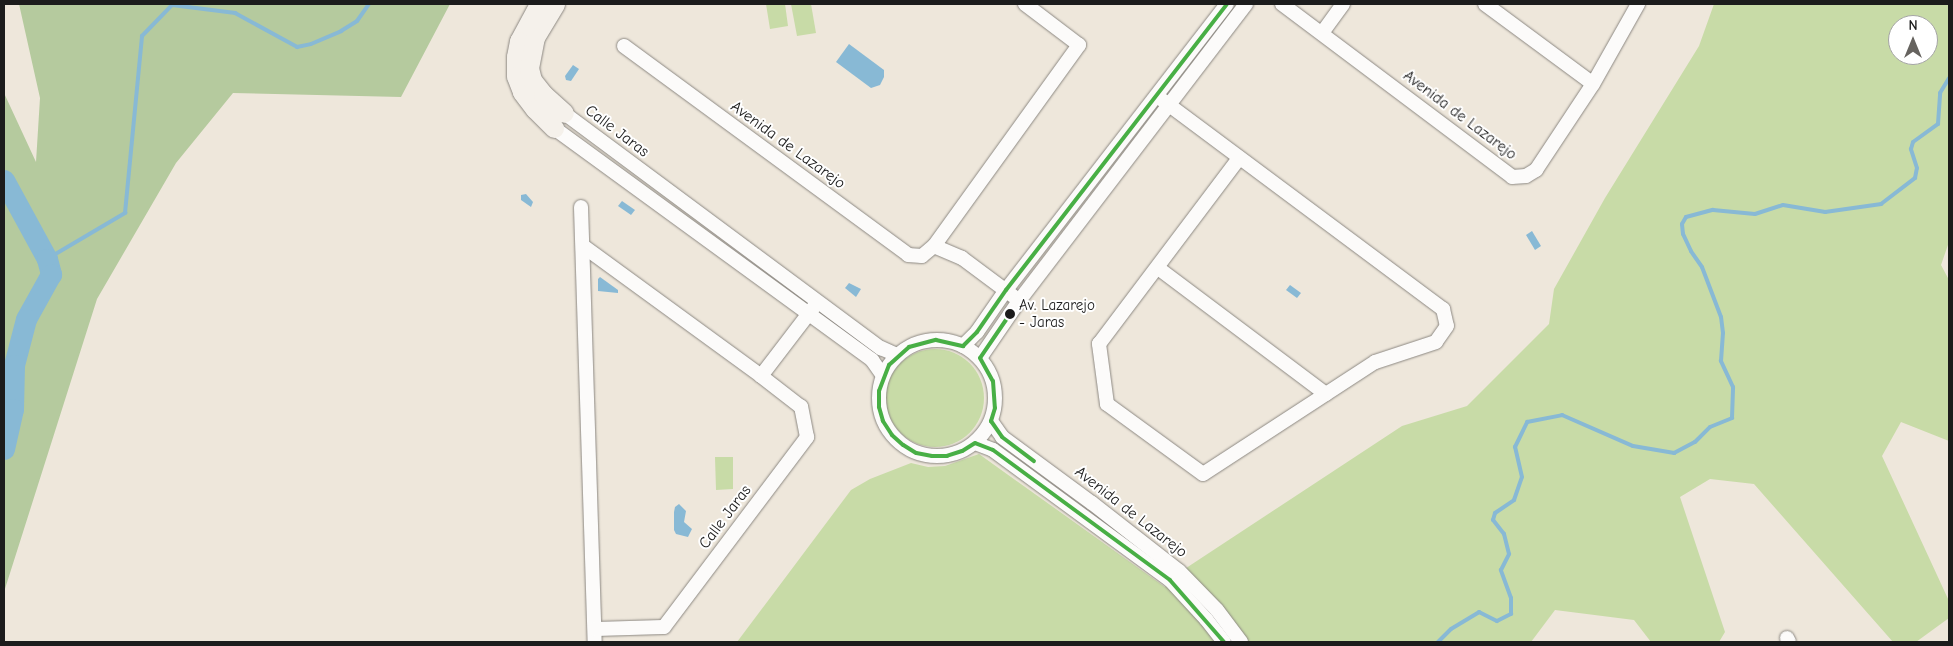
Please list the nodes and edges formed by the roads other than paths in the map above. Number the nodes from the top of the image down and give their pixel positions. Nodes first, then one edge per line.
1 (539, 4) edge
2 (555, 4) edge
3 (1025, 4) edge
4 (1227, 4) edge
5 (1246, 4) edge
6 (1282, 4) edge
7 (1344, 4) edge
8 (1485, 4) edge
9 (1638, 4) edge
10 (1322, 33) junction
11 (624, 46) dead end
12 (1593, 84) junction
13 (1157, 96) junction
14 (1168, 106) junction
15 (559, 120) junction
16 (1238, 158) junction
17 (582, 207) dead end
18 (583, 246) junction
19 (934, 246) junction
20 (1158, 268) junction
21 (1006, 290) junction
22 (1020, 301) junction
23 (818, 302) junction
24 (808, 315) junction
25 (964, 346) junction
26 (897, 355) junction
27 (980, 358) junction
28 (761, 376) junction
29 (883, 376) junction
30 (1326, 394) junction
31 (991, 421) junction
32 (975, 443) junction
33 (1175, 575) junction
34 (595, 636) edge
35 (1224, 642) edge
36 (1241, 642) edge

1 - 15 street
2 - 15 street
3 - 19 street
4 - 13 street
5 - 14 street
6 - 10 street, Avenida de Lazarejo
7 - 10 street
8 - 12 street
9 - 12 street, Avenida de Lazarejo
10 - 12 street, Avenida de Lazarejo
11 - 19 street, Avenida de Lazarejo
13 - 14 street
13 - 21 street
14 - 16 street
14 - 22 street
15 - 23 street, Calle Jaras
15 - 24 street
16 - 20 street
16 - 30 street
17 - 18 street, Calle Jaras
18 - 28 street, Calle Jaras
18 - 34 street, Calle Jaras
19 - 21 street
20 - 30 street
20 - 30 street
21 - 22 street
21 - 25 street
22 - 27 street
23 - 24 street
23 - 26 street, Calle Jaras
24 - 28 street
24 - 29 street
25 - 26 street
25 - 27 street
26 - 29 street
27 - 31 street
28 - 34 street, Calle Jaras
29 - 32 street
31 - 32 street
31 - 33 street, Avenida de Lazarejo
32 - 33 street, Avenida de Lazarejo
33 - 35 street, Avenida de Lazarejo
33 - 36 street, Avenida de Lazarejo

